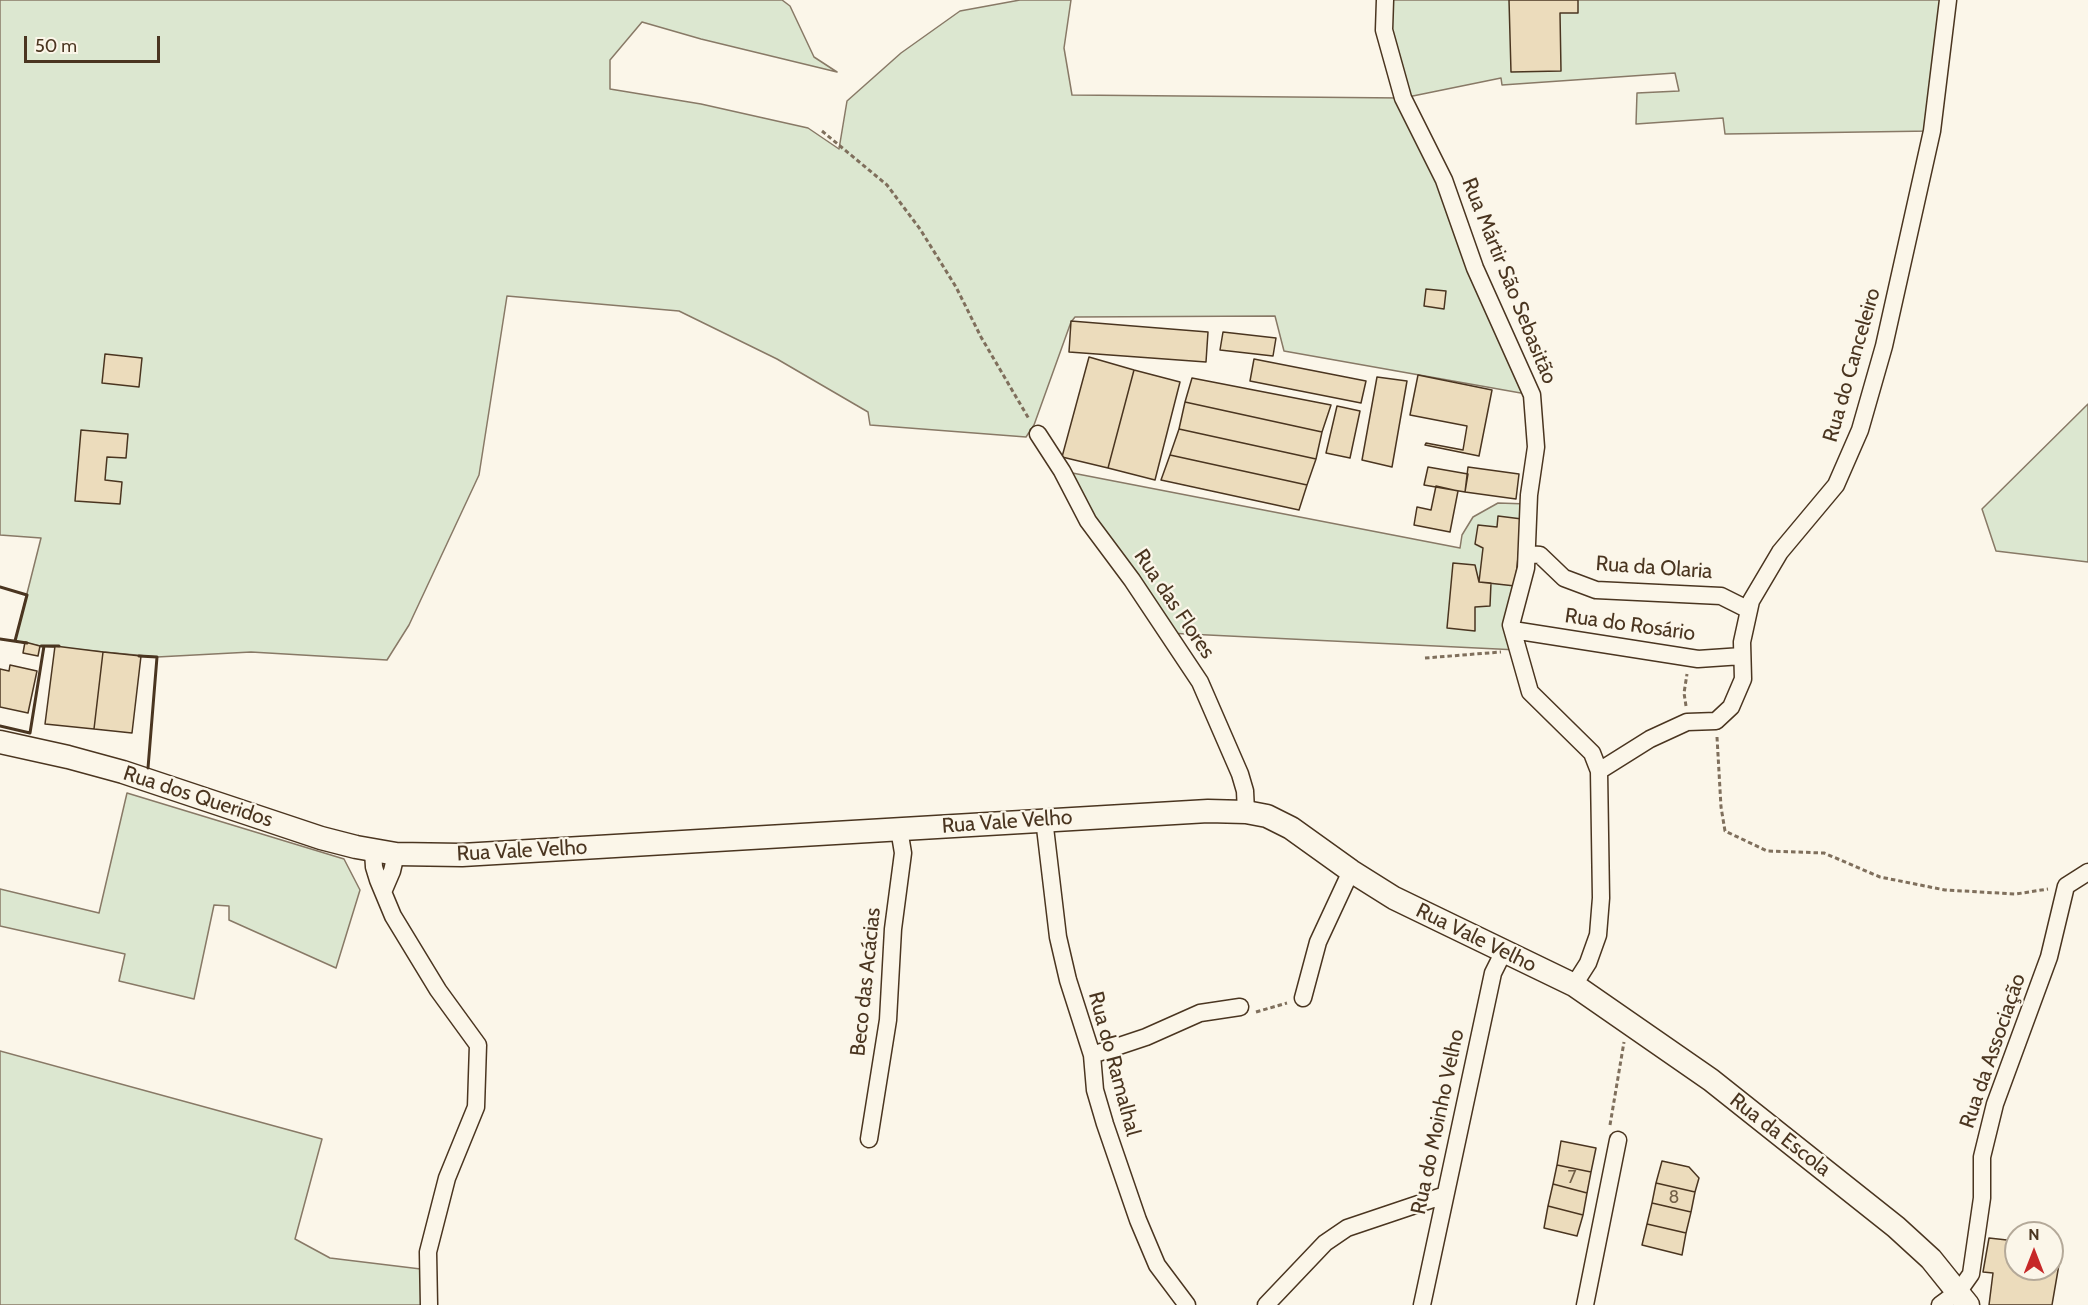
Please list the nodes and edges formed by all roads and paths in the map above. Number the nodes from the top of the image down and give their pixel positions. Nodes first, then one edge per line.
1 (1385, 0) edge
2 (1948, 0) edge
3 (822, 130) dead end
4 (1038, 434) joint
5 (1527, 554) junction
6 (1749, 610) junction
7 (1513, 630) junction
8 (1518, 650) junction
9 (1742, 656) junction
10 (1425, 658) dead end
11 (1690, 658) junction
12 (1716, 720) junction
13 (1687, 722) junction
14 (0, 742) edge
15 (1599, 771) junction
16 (1246, 812) junction
17 (1044, 819) junction
18 (899, 829) junction
19 (373, 851) junction
20 (396, 854) junction
21 (1351, 871) junction
22 (2088, 872) edge
23 (2066, 886) junction
24 (383, 892) junction
25 (1504, 951) junction
26 (1574, 985) junction
27 (1303, 998) joint
28 (1240, 1007) joint
29 (1634, 1025) junction
30 (1092, 1055) junction
31 (869, 1139) dead end
32 (1618, 1140) joint
33 (1445, 1195) junction
34 (1964, 1298) edge
35 (429, 1305) edge
36 (1187, 1305) edge
37 (1266, 1305) edge
38 (1422, 1305) edge
39 (1585, 1305) edge
40 (1940, 1305) edge

1 - 5 street, Rua Mártir São Sebasitão
2 - 6 street, Rua do Canceleiro
3 - 4 path
4 - 16 street, Rua das Flores
5 - 6 street, Rua da Olaria
5 - 7 street, Rua Mártir São Sebasitão
6 - 9 street, Rua do Canceleiro
7 - 8 street, Rua Mártir São Sebasitão
7 - 11 street, Rua do Rosário
8 - 10 path
8 - 15 street, Rua Mártir São Sebasitão
9 - 11 street, Rua do Rosário
9 - 12 street, Rua do Canceleiro
11 - 13 path
12 - 13 street
12 - 23 path
13 - 15 street
14 - 19 street, Rua dos Queridos
15 - 26 street, Rua Mártir São Sebasitão
16 - 17 street, Rua Vale Velho
16 - 21 street, Rua Vale Velho
17 - 18 street, Rua Vale Velho
17 - 30 street, Rua do Ramalhal
18 - 20 street, Rua Vale Velho
18 - 31 street, Beco das Acácias
19 - 20 street, Rua dos Queridos
19 - 24 street
20 - 24 street
21 - 25 street, Rua Vale Velho
21 - 27 street
22 - 23 street
23 - 34 street, Rua da Associação
24 - 35 street
25 - 26 street, Rua Vale Velho
25 - 33 street, Rua do Moinho Velho
26 - 29 street, Rua da Escola
27 - 28 path
28 - 30 street
29 - 32 path
29 - 34 street, Rua da Escola
30 - 36 street, Rua do Ramalhal
32 - 39 street
33 - 37 street
33 - 38 street, Rua do Moinho Velho
34 - 40 street

